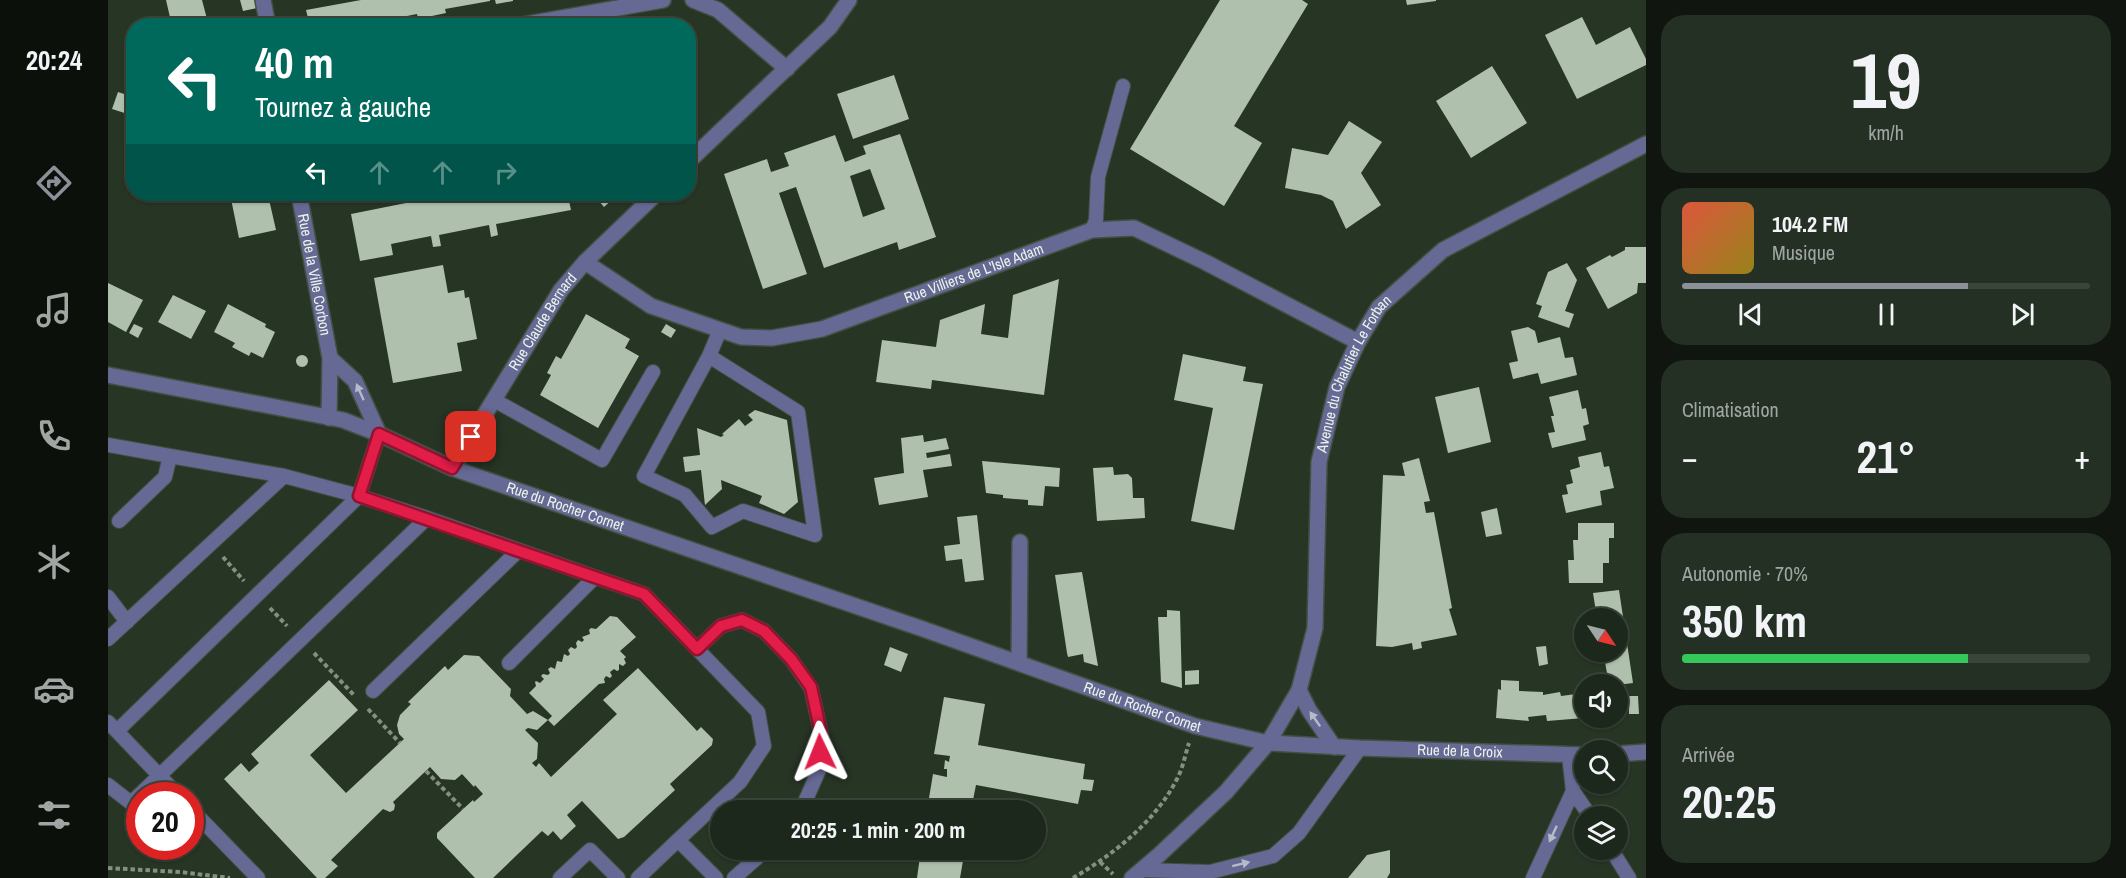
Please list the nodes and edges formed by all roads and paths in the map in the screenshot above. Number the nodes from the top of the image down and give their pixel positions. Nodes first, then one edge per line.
1 (263, 0) edge
2 (663, 0) edge
3 (693, 0) edge
4 (849, 0) edge
5 (266, 18) edge
6 (561, 18) edge
7 (787, 69) junction
8 (1123, 86) dead end
9 (1646, 144) edge
10 (696, 154) edge
11 (301, 201) edge
12 (649, 201) edge
13 (1092, 230) junction
14 (585, 262) junction
15 (720, 330) junction
16 (1358, 342) junction
17 (709, 356) junction
18 (330, 358) junction
19 (653, 372) dead end
20 (108, 375) edge
21 (494, 400) junction
22 (329, 418) junction
23 (379, 434) junction
24 (108, 445) edge
25 (170, 456) junction
26 (452, 468) junction
27 (284, 476) junction
28 (359, 496) junction
29 (427, 518) junction
30 (119, 521) dead end
31 (1020, 542) dead end
32 (518, 551) junction
33 (595, 577) junction
34 (108, 597) edge
35 (127, 622) junction
36 (108, 639) edge
37 (697, 649) junction
38 (509, 663) dead end
39 (1019, 663) junction
40 (1299, 690) junction
41 (373, 691) dead end
42 (1195, 726) junction
43 (112, 727) edge
44 (1268, 743) junction
45 (1334, 747) junction
46 (1360, 748) junction
47 (1646, 752) edge
48 (1628, 753) edge
49 (1574, 755) edge
50 (426, 771) dead end
51 (158, 775) junction
52 (165, 782) edge
53 (1574, 782) edge
54 (108, 785) edge
55 (1573, 791) junction
56 (806, 800) edge
57 (1583, 806) edge
58 (463, 809) dead end
59 (204, 822) edge
60 (678, 840) junction
61 (754, 860) edge
62 (1618, 860) edge
63 (1100, 862) junction
64 (108, 868) edge
65 (1137, 874) edge
66 (230, 878) edge
67 (258, 878) edge
68 (560, 878) edge
69 (618, 878) edge
70 (638, 878) edge
71 (716, 878) edge
72 (734, 878) edge
73 (1072, 878) edge
74 (1117, 878) edge
75 (1533, 878) edge
76 (1629, 878) edge

1 - 5 street
2 - 6 street
3 - 7 street
4 - 7 street
7 - 10 street
8 - 13 lane
9 - 16 street, Avenue du Chalutier Le Forban
11 - 18 street, Rue de la Ville Corbon
12 - 14 street, Rue Claude Bernard
13 - 15 street, Rue Villiers de L'Isle Adam
13 - 16 street, Rue Villiers de L'Isle Adam
14 - 15 street, Rue Villiers de L'Isle Adam
14 - 21 street, Rue Claude Bernard
15 - 17 lane
16 - 40 street, Avenue du Chalutier Le Forban
17 - 17 lane
18 - 22 street, Rue de la Ville Corbon
23 -> 18 street, Rue de la Ville Corbon
19 - 21 lane
20 - 22 street, Rue du Rocher Cornet
21 - 26 street, Rue Claude Bernard
22 - 23 street, Rue du Rocher Cornet
23 - 26 street, Rue du Rocher Cornet
23 - 28 lane
24 - 25 lane
25 - 27 lane
25 - 30 lane
26 - 39 street, Rue du Rocher Cornet
27 - 28 lane
27 - 35 lane
28 - 29 lane
28 - 43 lane
29 - 32 lane
29 - 51 lane
31 - 39 street
32 - 33 lane
32 - 41 lane
33 - 37 lane
33 - 38 lane
34 - 35 lane
35 - 36 lane
37 - 56 lane
37 - 60 lane
39 - 42 street, Rue du Rocher Cornet
40 - 44 street, Avenue du Chalutier Le Forban
45 -> 40 street
42 - 44 street, Rue du Rocher Cornet
42 - 63 path
43 - 51 lane
44 - 45 street, Rue de la Croix
44 - 65 street, Avenue du Chalutier Le Forban
45 - 46 street, Rue de la Croix
46 - 49 street, Rue de la Croix
65 -> 46 lane
47 - 48 street
50 - 58 path
51 - 52 lane
51 - 54 lane
53 - 55 lane
55 - 57 lane
55 -> 75 lane
59 - 67 lane
60 - 70 lane
60 - 71 lane
61 - 72 lane
62 - 76 lane
63 - 73 path
63 - 74 path
64 - 66 path
68 - 69 lane

